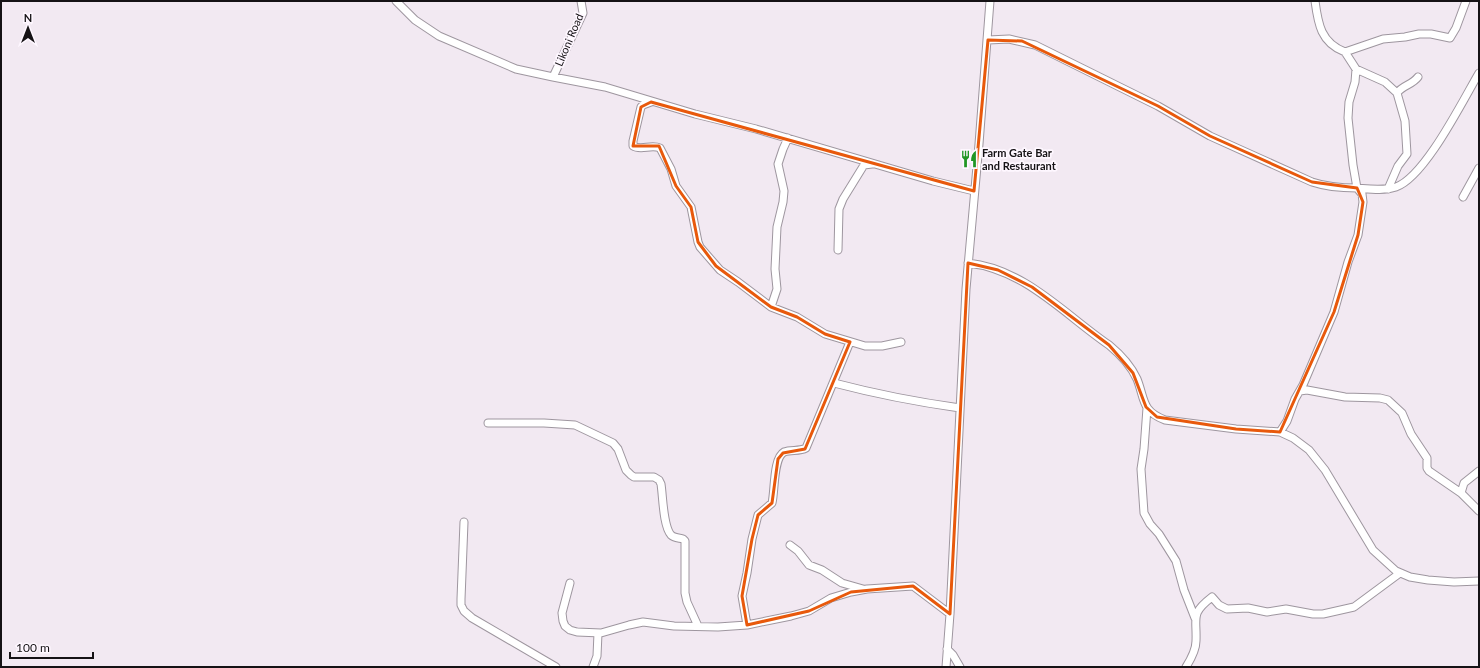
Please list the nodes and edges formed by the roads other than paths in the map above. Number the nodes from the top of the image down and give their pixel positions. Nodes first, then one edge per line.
1 (396, 1) edge
2 (580, 1) edge
3 (990, 1) edge
4 (1315, 1) edge
5 (1466, 1) edge
6 (988, 40) junction
7 (1344, 52) junction
8 (1356, 69) junction
9 (1479, 73) edge
10 (553, 77) junction
11 (1418, 77) dead end
12 (1397, 93) junction
13 (651, 102) junction
14 (788, 138) junction
15 (873, 163) junction
16 (1479, 168) edge
17 (1357, 188) junction
18 (1374, 189) junction
19 (1388, 189) junction
20 (974, 191) junction
21 (1463, 197) dead end
22 (1363, 202) junction
23 (838, 250) dead end
24 (968, 263) junction
25 (771, 307) junction
26 (850, 342) junction
27 (901, 342) dead end
28 (834, 383) junction
29 (1303, 389) junction
30 (960, 408) junction
31 (1147, 408) junction
32 (488, 423) dead end
33 (1280, 432) junction
34 (1479, 471) edge
35 (1461, 493) junction
36 (1479, 511) edge
37 (464, 522) dead end
38 (790, 544) dead end
39 (1400, 573) junction
40 (1479, 581) edge
41 (570, 583) dead end
42 (865, 589) junction
43 (950, 614) junction
44 (1195, 618) junction
45 (747, 625) junction
46 (698, 626) junction
47 (598, 633) junction
48 (947, 649) junction
49 (556, 667) edge
50 (593, 667) edge
51 (946, 667) edge
52 (960, 667) edge
53 (1186, 667) edge

1 - 10 street
2 - 10 street, Likoni Road
3 - 6 street
4 - 7 street
5 - 7 street
6 - 17 street
6 - 20 street
7 - 8 street
8 - 12 street
8 - 17 street
9 - 19 street
10 - 13 street
11 - 12 street
12 - 19 street
13 - 14 street
13 - 25 street
14 - 15 street
14 - 25 street
15 - 20 street
15 - 23 street
16 - 21 street
17 - 18 street
17 - 22 street
18 - 19 street
18 - 22 street
20 - 24 street
22 - 29 street
24 - 30 street
24 - 31 street
25 - 26 street
26 - 27 street
26 - 28 street
28 - 30 street
28 - 45 street
29 - 33 street
29 - 35 street
30 - 43 street
31 - 33 street
31 - 44 street
32 - 46 street
33 - 39 street
34 - 35 street
35 - 36 street
37 - 49 street
38 - 42 street
39 - 40 street
39 - 44 street
41 - 47 street
42 - 43 street
42 - 45 street
43 - 48 street
44 - 53 street
45 - 46 street
46 - 47 street
47 - 50 street
48 - 51 street
48 - 52 street

